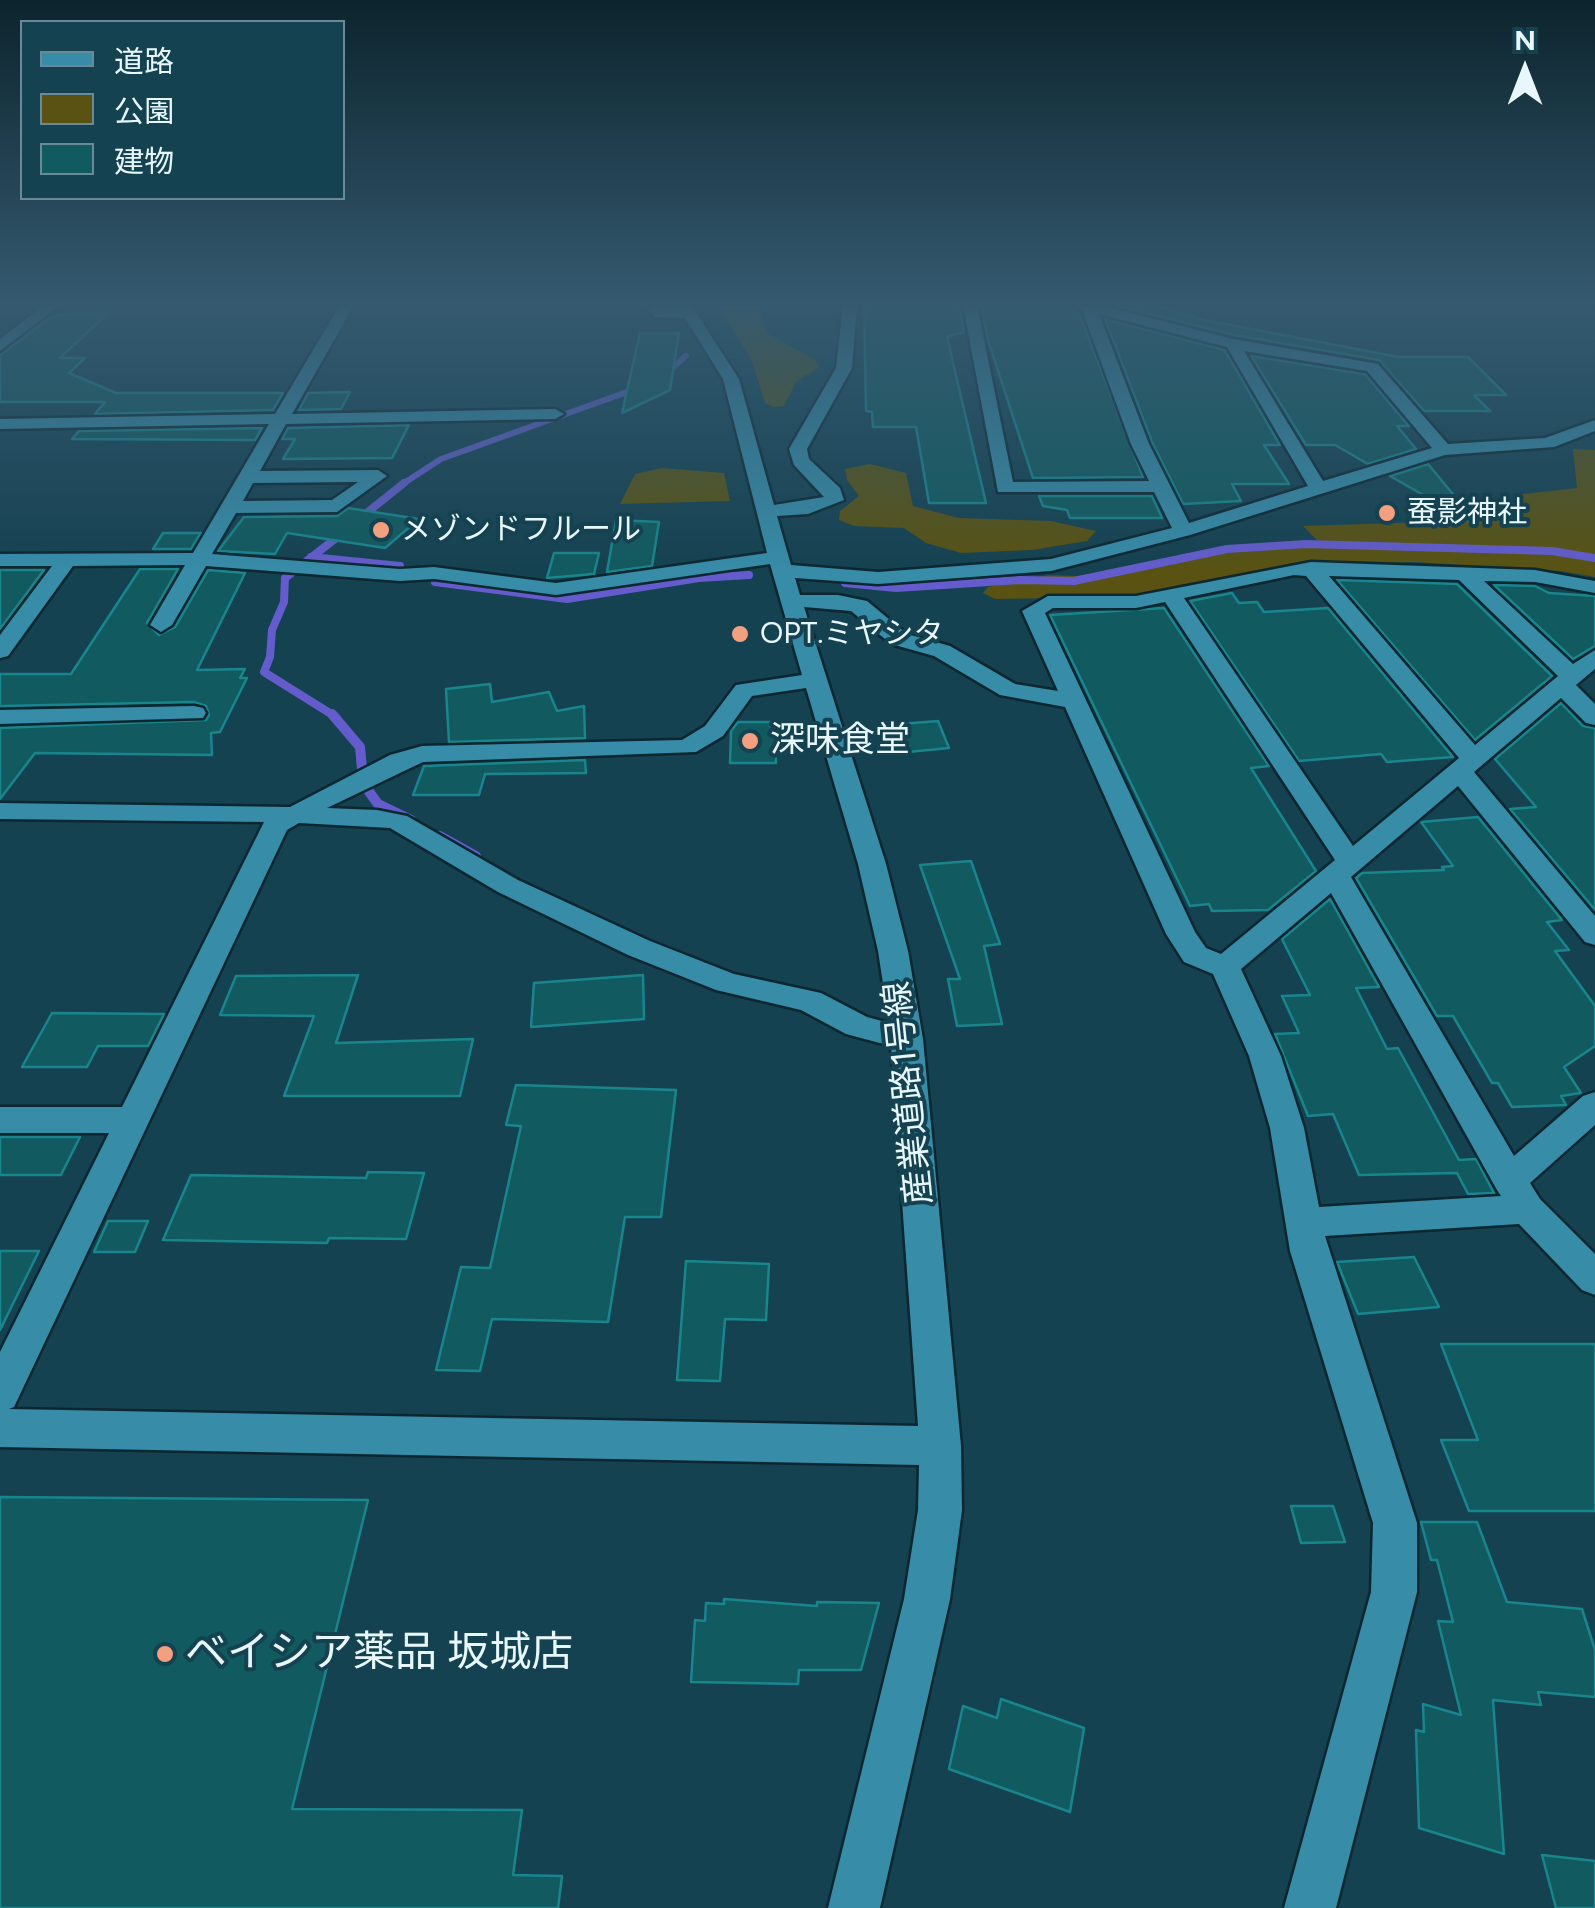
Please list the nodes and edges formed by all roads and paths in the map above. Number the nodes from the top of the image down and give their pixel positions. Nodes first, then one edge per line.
1 (294, 394) edge
2 (735, 394) edge
3 (829, 394) edge
4 (987, 394) edge
5 (1121, 394) edge
6 (1261, 394) edge
7 (1395, 394) edge
8 (556, 414) dead end
9 (279, 419) junction
10 (0, 424) edge
11 (1595, 425) edge
12 (1443, 450) junction
13 (246, 477) junction
14 (1160, 486) junction
15 (1320, 489) junction
16 (228, 507) junction
17 (766, 511) junction
18 (1183, 530) junction
19 (198, 558) junction
20 (0, 560) edge
21 (67, 560) junction
22 (781, 564) junction
23 (1310, 568) junction
24 (1464, 573) junction
25 (1595, 587) edge
26 (1170, 593) junction
27 (792, 601) junction
28 (161, 625) dead end
29 (0, 650) edge
30 (1595, 657) edge
31 (816, 680) junction
32 (1567, 681) junction
33 (1074, 702) junction
34 (194, 712) dead end
35 (0, 717) edge
36 (1595, 718) edge
37 (1467, 766) junction
38 (0, 811) edge
39 (288, 816) junction
40 (1342, 867) junction
41 (1595, 935) edge
42 (1224, 966) junction
43 (908, 1038) junction
44 (1595, 1105) edge
45 (0, 1120) edge
46 (133, 1120) junction
47 (1518, 1195) junction
48 (1302, 1223) junction
49 (1595, 1280) edge
50 (0, 1394) edge
51 (0, 1428) edge
52 (940, 1446) junction
53 (854, 1908) edge
54 (1310, 1908) edge

1 - 9 street
2 - 17 street, 産業道路1号線
3 - 17 street
4 - 14 street
5 - 14 street
6 - 15 street
7 - 12 street
8 - 9 street
9 - 10 street
9 - 13 street
11 - 12 street
12 - 15 street
13 - 16 street
13 - 16 street
14 - 18 street
15 - 18 street
16 - 19 street
17 - 22 street, 産業道路1号線
18 - 22 street
19 - 21 street
19 - 22 street
19 - 28 street
20 - 21 street
21 - 29 street
22 - 27 street, 産業道路1号線
23 - 24 street
23 - 26 street
23 - 37 street
24 - 25 street
24 - 32 street
26 - 33 street
26 - 40 street
27 - 31 street, 産業道路1号線
27 - 33 street
30 - 32 street
31 - 39 street
31 - 43 street, 産業道路1号線
32 - 36 street
32 - 37 street
33 - 42 street
34 - 35 street
37 - 40 street
37 - 41 street
38 - 39 street
39 - 43 street
39 - 46 street
40 - 42 street
40 - 47 street
42 - 48 street
43 - 52 street, 産業道路1号線
44 - 47 street
45 - 46 street
46 - 50 street
47 - 48 street
47 - 49 street
48 - 54 street
51 - 52 street
52 - 53 street, 産業道路1号線

